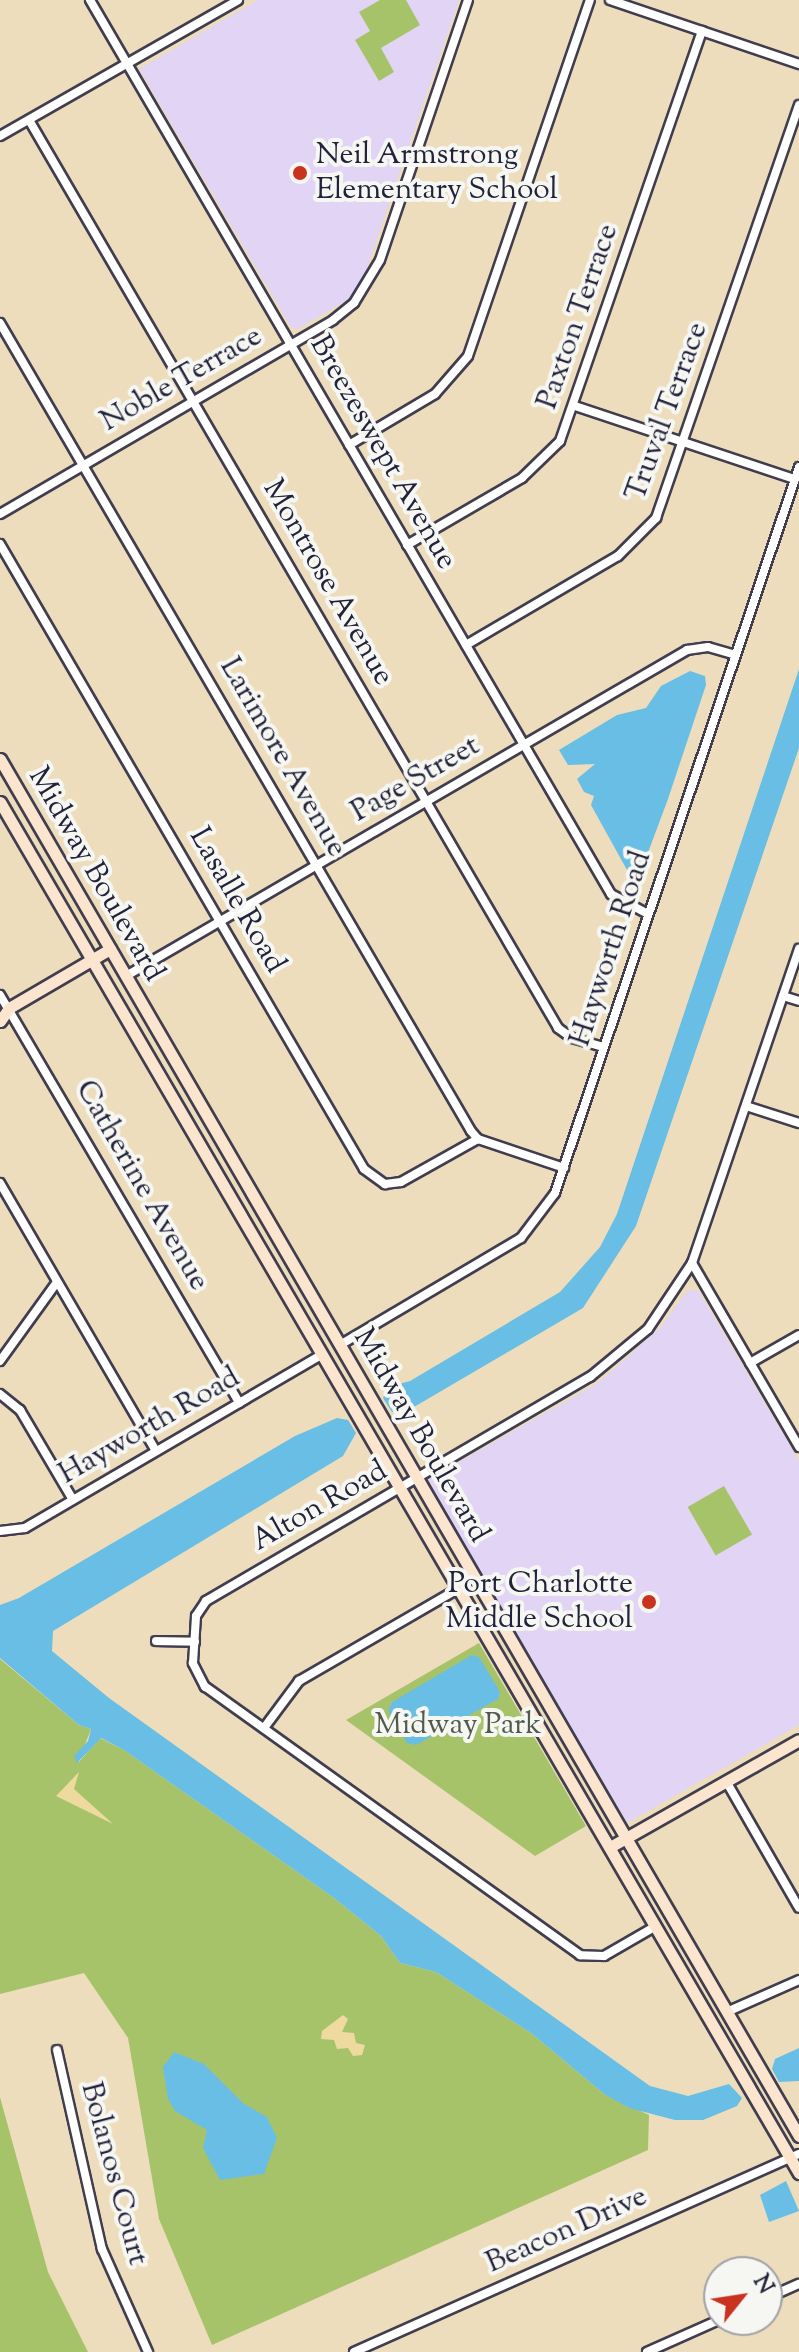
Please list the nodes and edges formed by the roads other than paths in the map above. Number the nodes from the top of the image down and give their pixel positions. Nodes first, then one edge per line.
1 (90, 0) edge
2 (238, 0) edge
3 (468, 0) edge
4 (590, 0) edge
5 (610, 0) edge
6 (702, 31) junction
7 (127, 63) junction
8 (799, 64) edge
9 (799, 105) edge
10 (29, 120) junction
11 (0, 136) edge
12 (0, 323) edge
13 (291, 345) junction
14 (193, 402) junction
15 (575, 406) junction
16 (685, 443) junction
17 (349, 445) junction
18 (83, 465) junction
19 (799, 467) edge
20 (795, 479) junction
21 (0, 514) edge
22 (0, 544) edge
23 (407, 545) junction
24 (466, 645) junction
25 (736, 655) junction
26 (524, 745) junction
27 (0, 759) edge
28 (427, 801) junction
29 (0, 802) edge
30 (317, 865) junction
31 (648, 914) junction
32 (220, 922) junction
33 (110, 949) junction
34 (799, 949) edge
35 (92, 959) junction
36 (126, 976) junction
37 (0, 995) edge
38 (783, 996) junction
39 (799, 1001) edge
40 (9, 1008) junction
41 (0, 1021) edge
42 (604, 1047) junction
43 (746, 1106) junction
44 (799, 1123) edge
45 (478, 1139) junction
46 (564, 1168) junction
47 (1, 1190) edge
48 (692, 1263) junction
49 (57, 1282) junction
50 (799, 1335) edge
51 (340, 1345) junction
52 (321, 1355) junction
53 (0, 1361) edge
54 (750, 1363) junction
55 (0, 1394) edge
56 (239, 1403) junction
57 (799, 1447) edge
58 (156, 1451) junction
59 (417, 1478) junction
60 (399, 1488) junction
61 (73, 1500) junction
62 (0, 1531) edge
63 (458, 1589) junction
64 (156, 1641) dead end
65 (195, 1642) junction
66 (264, 1728) junction
67 (799, 1740) edge
68 (726, 1781) junction
69 (628, 1838) junction
70 (610, 1847) junction
71 (799, 1908) edge
72 (656, 1926) junction
73 (799, 1980) edge
74 (729, 2011) junction
75 (57, 2050) dead end
76 (799, 2136) edge
77 (795, 2156) edge
78 (799, 2173) edge
79 (703, 2327) edge
80 (148, 2352) edge
81 (354, 2352) edge
82 (647, 2352) edge

1 - 7 street, Breezeswept Avenue
2 - 7 street
3 - 13 street, Noble Terrace
4 - 17 street
5 - 6 street
6 - 8 street
6 - 15 street, Paxton Terrace
7 - 10 street
7 - 13 street, Breezeswept Avenue
9 - 16 street, Truval Terrace
10 - 11 street
10 - 14 street, Montrose Avenue
12 - 18 street, Larimore Avenue
13 - 14 street, Noble Terrace
13 - 17 street, Breezeswept Avenue
14 - 18 street, Noble Terrace
14 - 28 street, Montrose Avenue
15 - 16 street
15 - 23 street, Paxton Terrace
16 - 20 street
16 - 24 street, Truval Terrace
17 - 23 street, Breezeswept Avenue
18 - 21 street, Noble Terrace
18 - 30 street, Larimore Avenue
19 - 20 street, Hayworth Road
20 - 25 street, Hayworth Road
22 - 32 street, Lasalle Road
23 - 24 street, Breezeswept Avenue
24 - 26 street, Breezeswept Avenue
25 - 26 street, Page Street
25 - 31 street, Hayworth Road
26 - 28 street, Page Street
26 - 31 street, Breezeswept Avenue
27 - 33 street, Midway Boulevard
28 - 30 street, Page Street
28 - 42 street, Montrose Avenue
29 - 35 street, Midway Boulevard
30 - 32 street, Page Street
30 - 45 street, Larimore Avenue
31 - 42 street, Hayworth Road
32 - 36 street, Page Street
32 - 45 street, Lasalle Road
33 - 35 street
33 - 36 street, Midway Boulevard
34 - 38 street, Alton Road
35 - 40 street
35 - 52 street, Midway Boulevard
36 - 51 street, Midway Boulevard
37 - 40 street, Catherine Avenue
38 - 39 street
38 - 43 street, Alton Road
40 - 41 street
40 - 56 street, Catherine Avenue
42 - 46 street, Hayworth Road
43 - 44 street
43 - 48 street, Alton Road
45 - 46 street
46 - 51 street, Hayworth Road
47 - 49 street
48 - 54 street
48 - 59 street, Alton Road
49 - 53 street
49 - 58 street
50 - 54 street
51 - 59 street, Midway Boulevard
52 - 56 street, Hayworth Road
52 - 60 street, Midway Boulevard
54 - 57 street
55 - 61 street
56 - 58 street, Hayworth Road
58 - 61 street, Hayworth Road
59 - 60 street, Alton Road
59 - 69 street, Midway Boulevard
60 - 63 street, Midway Boulevard
60 - 65 street, Alton Road
61 - 62 street, Hayworth Road
63 - 66 street
63 - 70 street, Midway Boulevard
64 - 65 street
65 - 66 street, Alton Road
66 - 72 street, Alton Road
67 - 68 street
68 - 69 street
68 - 71 street
69 - 70 street
69 - 74 street, Midway Boulevard
70 - 72 street, Midway Boulevard
72 - 77 street, Midway Boulevard
73 - 74 street
74 - 76 street, Midway Boulevard
75 - 80 street, Bolanos Court
77 - 78 street, Midway Boulevard
77 - 81 street, Beacon Drive
79 - 82 street

